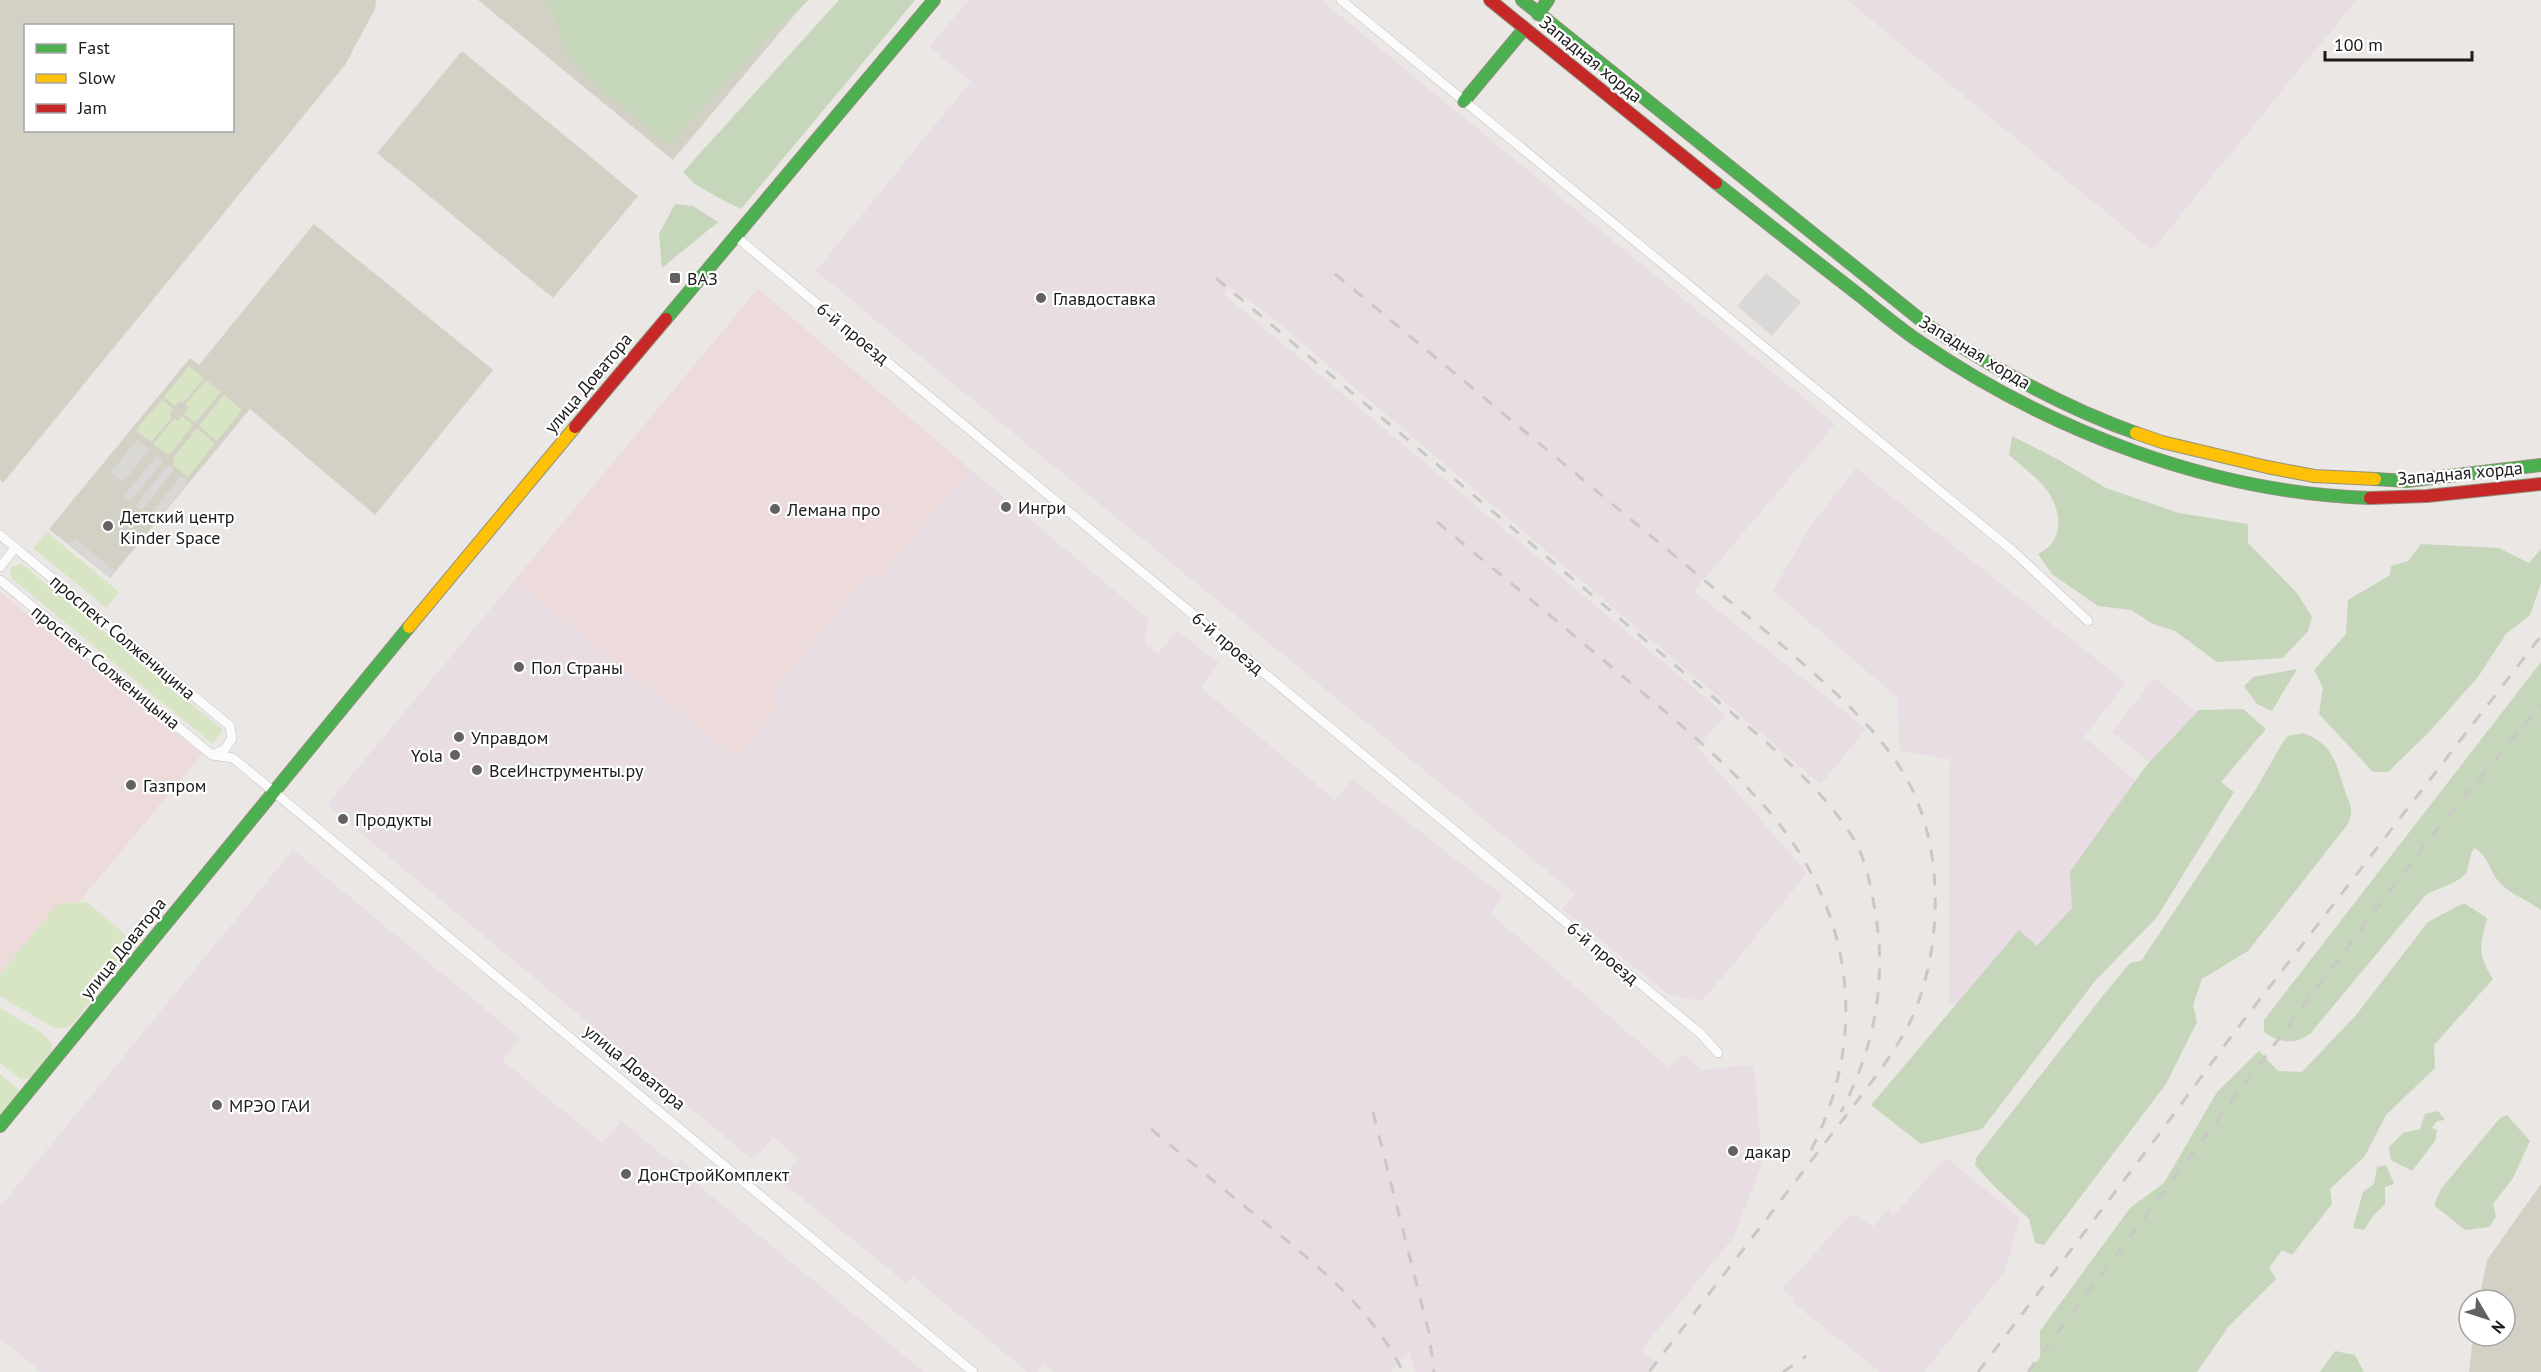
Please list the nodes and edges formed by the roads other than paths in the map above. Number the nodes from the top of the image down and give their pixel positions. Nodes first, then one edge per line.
1 (934, 0) edge
2 (1341, 0) edge
3 (1490, 0) edge
4 (1522, 0) edge
5 (1548, 0) edge
6 (1538, 14) junction
7 (1524, 29) junction
8 (1464, 100) junction
9 (735, 236) junction
10 (2541, 465) edge
11 (2541, 483) edge
12 (0, 535) edge
13 (15, 548) junction
14 (0, 567) edge
15 (0, 580) edge
16 (2088, 621) dead end
17 (232, 739) junction
18 (212, 755) junction
19 (233, 758) junction
20 (273, 792) junction
21 (1718, 1053) dead end
22 (0, 1126) edge
23 (973, 1372) edge

1 - 9 main road, улица Доватора
2 - 8 street
3 - 7 main road, Западная хорда
4 - 6 main road, Западная хорда
5 - 6 main road
6 - 10 main road, Западная хорда
7 - 8 main road
7 - 11 main road, Западная хорда
8 - 16 street
9 - 20 main road, улица Доватора
9 - 21 street, 6-й проезд
12 - 13 street
13 - 14 street
13 - 17 street, проспект Солженицина
15 - 18 street, проспект Солженицына
17 - 18 street
17 - 19 street
18 - 19 street
19 - 20 street
20 - 22 main road, улица Доватора
20 - 23 street, улица Доватора

